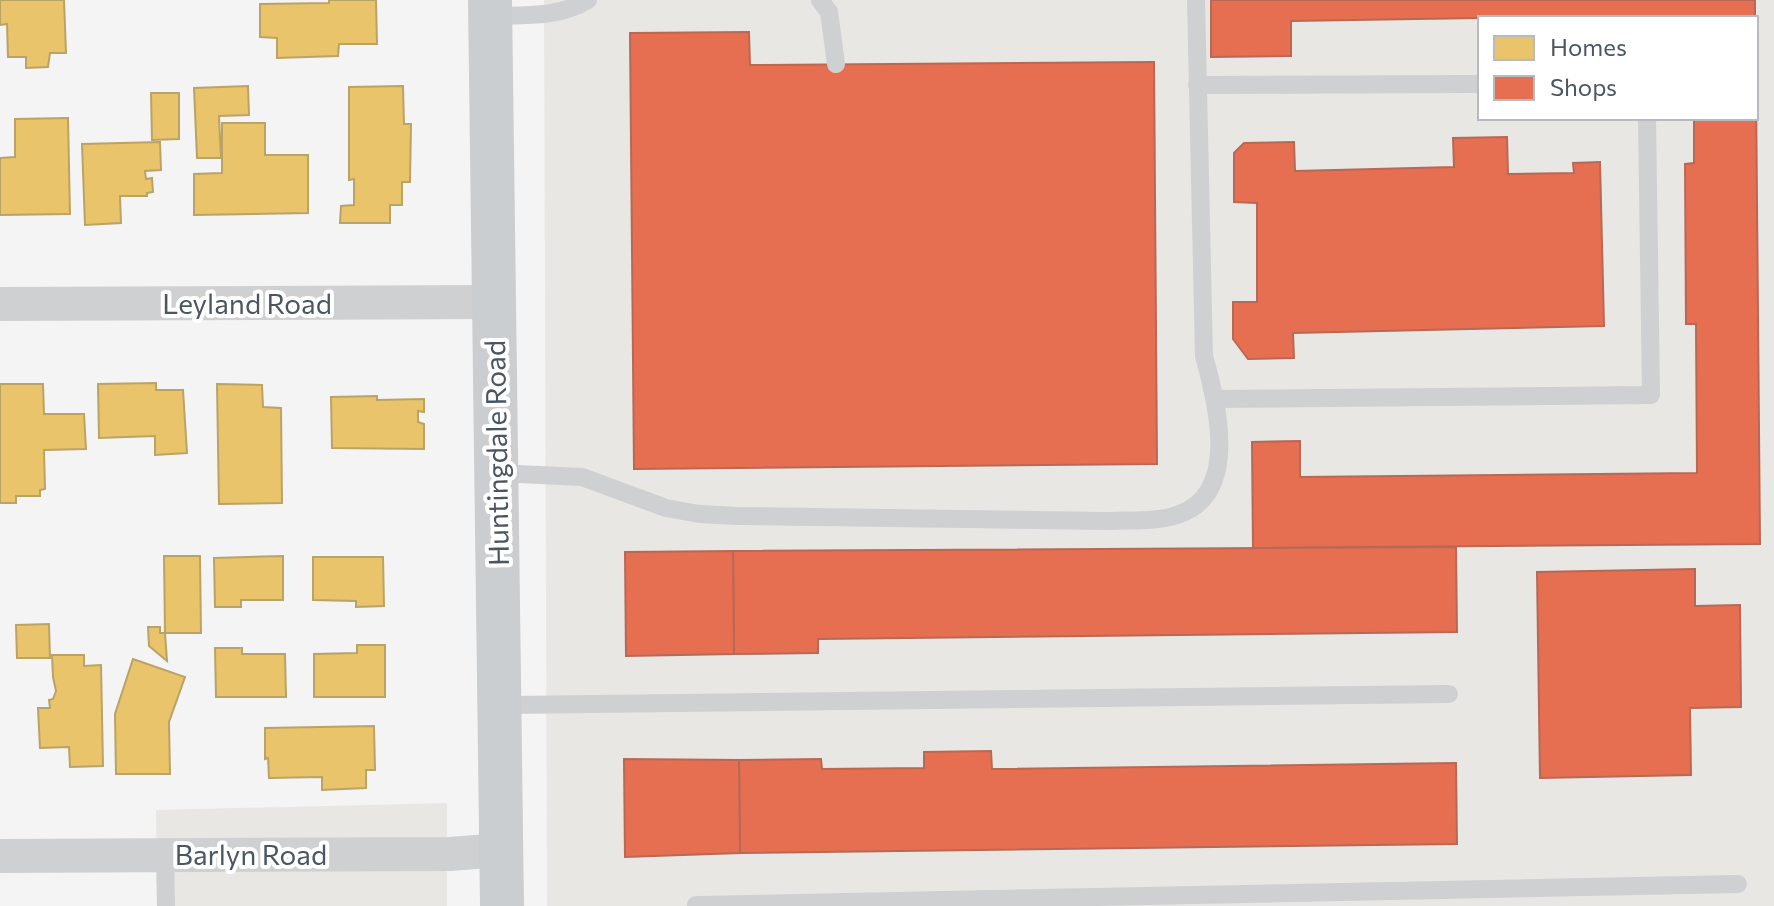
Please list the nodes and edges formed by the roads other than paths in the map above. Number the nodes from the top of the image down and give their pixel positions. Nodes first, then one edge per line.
1 (588, 0) edge
2 (820, 0) edge
3 (1196, 0) edge
4 (490, 8) edge
5 (836, 64) dead end
6 (1478, 84) edge
7 (1197, 85) junction
8 (1647, 120) edge
9 (493, 302) junction
10 (0, 304) edge
11 (1215, 399) junction
12 (497, 473) junction
13 (1449, 694) dead end
14 (500, 705) junction
15 (501, 850) junction
16 (165, 854) junction
17 (0, 856) edge
18 (1738, 884) dead end
19 (1544, 897) edge
20 (847, 904) edge
21 (696, 905) edge
22 (166, 906) edge
23 (502, 906) edge

1 - 4 lane
2 - 5 lane
3 - 7 lane
4 - 9 main road, Huntingdale Road
6 - 7 lane
7 - 11 lane
8 - 11 lane
9 - 10 street, Leyland Road
9 - 12 main road, Huntingdale Road
11 - 12 lane
12 - 14 main road, Huntingdale Road
13 - 14 lane
14 - 15 main road, Huntingdale Road
15 - 16 street, Barlyn Road
15 - 23 main road, Huntingdale Road
16 - 17 street, Barlyn Road
16 - 22 lane
18 - 19 lane
19 - 20 lane
20 - 21 lane

